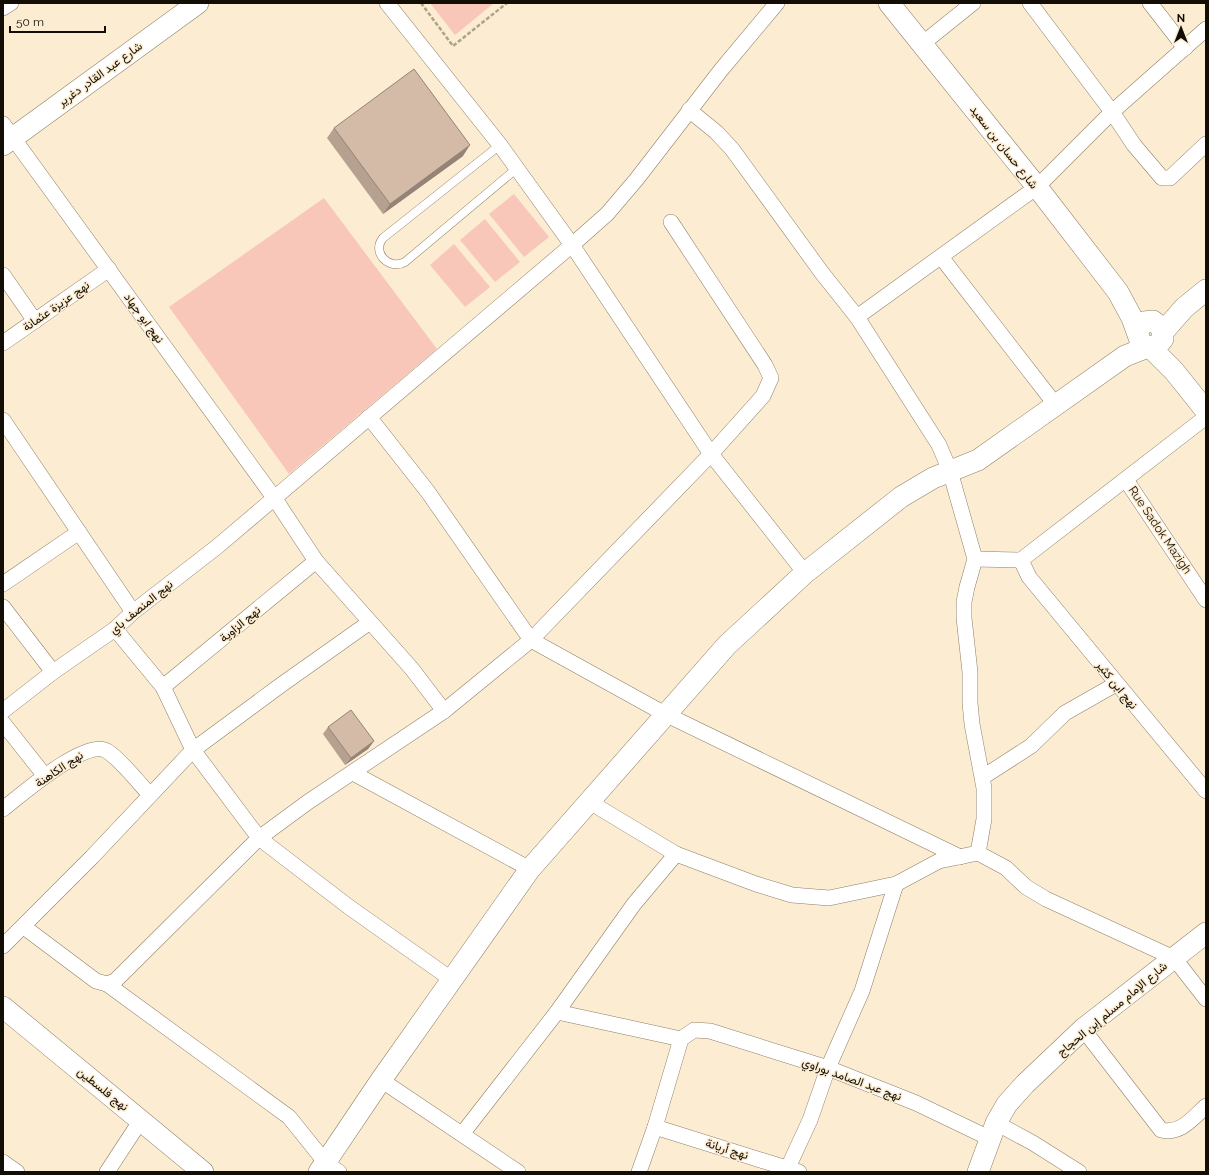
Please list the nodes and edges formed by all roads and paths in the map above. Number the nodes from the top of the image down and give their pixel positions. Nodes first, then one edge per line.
1 (11, 3) edge
2 (198, 3) edge
3 (387, 3) edge
4 (421, 3) edge
5 (507, 3) edge
6 (777, 3) edge
7 (889, 3) edge
8 (973, 3) edge
9 (1030, 3) edge
10 (1150, 3) edge
11 (3, 8) edge
12 (1206, 29) edge
13 (922, 44) junction
14 (1185, 48) junction
15 (688, 110) junction
16 (1112, 112) junction
17 (7, 135) edge
18 (1206, 144) edge
19 (500, 145) junction
20 (516, 169) junction
21 (1037, 187) junction
22 (671, 222) dead end
23 (572, 245) junction
24 (942, 257) junction
25 (109, 269) junction
26 (3, 275) edge
27 (1206, 290) edge
28 (858, 317) junction
29 (35, 321) junction
30 (1151, 334) junction
31 (3, 343) edge
32 (1055, 404) junction
33 (1206, 411) edge
34 (369, 417) junction
35 (1206, 417) edge
36 (3, 420) edge
37 (711, 454) junction
38 (950, 471) junction
39 (1126, 480) junction
40 (275, 499) junction
41 (79, 532) junction
42 (975, 559) junction
43 (1021, 560) junction
44 (316, 561) junction
45 (805, 574) junction
46 (3, 584) edge
47 (1206, 600) edge
48 (3, 607) edge
49 (134, 612) junction
50 (370, 622) junction
51 (115, 629) junction
52 (532, 640) junction
53 (52, 672) junction
54 (1116, 684) junction
55 (163, 687) junction
56 (3, 710) edge
57 (444, 711) junction
58 (665, 714) junction
59 (3, 723) edge
60 (193, 750) junction
61 (352, 773) junction
62 (45, 776) junction
63 (983, 777) junction
64 (1206, 792) edge
65 (150, 795) junction
66 (588, 801) junction
67 (4, 808) edge
68 (259, 838) junction
69 (978, 853) junction
70 (676, 854) junction
71 (960, 857) junction
72 (530, 869) junction
73 (896, 884) junction
74 (24, 927) junction
75 (1206, 933) edge
76 (3, 946) edge
77 (1174, 958) junction
78 (450, 979) junction
79 (108, 984) junction
80 (1206, 999) edge
81 (3, 1007) edge
82 (557, 1012) junction
83 (1083, 1029) junction
84 (681, 1039) junction
85 (828, 1068) junction
86 (381, 1080) junction
87 (1206, 1106) edge
88 (141, 1120) junction
89 (655, 1127) junction
90 (993, 1131) junction
91 (462, 1134) junction
92 (3, 1162) edge
93 (328, 1169) edge
94 (791, 1171) edge
95 (16, 1172) edge
96 (108, 1172) edge
97 (203, 1172) edge
98 (518, 1172) edge
99 (639, 1172) edge
100 (978, 1172) edge
101 (1079, 1172) edge

1 - 11 street
2 - 17 street, شارع عبد القادر دغرير
3 - 19 street
4 - 5 path
6 - 15 street, نهج المنصف باي
7 - 13 street, شارع حسان بن سعيد
8 - 13 street
9 - 16 street
10 - 14 street
12 - 14 street
13 - 21 street, شارع حسان بن سعيد
14 - 16 street
15 - 23 street, نهج المنصف باي
15 - 28 street
16 - 18 street
16 - 21 street
17 - 25 street, نهج ابو جهاد
19 - 20 street
19 - 20 lane
20 - 23 street
21 - 24 street
21 - 30 street, شارع حسان بن سعيد
22 - 37 street
23 - 34 street, نهج المنصف باي
23 - 37 street
24 - 28 street
24 - 32 street
25 - 29 street, نهج عزيزة عثمانة
25 - 40 street, نهج ابو جهاد
26 - 29 street
27 - 30 street
28 - 38 street
29 - 31 street, نهج عزيزة عثمانة
30 - 32 street
30 - 33 street, شارع حسان بن سعيد
32 - 38 street
34 - 40 street, نهج المنصف باي
34 - 52 street
35 - 39 street
36 - 41 street
37 - 45 street
37 - 52 street
38 - 42 street
38 - 45 street
39 - 43 street
39 - 47 street, Rue Sadok Mazigh
40 - 44 street, نهج ابو جهاد
40 - 49 street, نهج المنصف باي
41 - 46 street
41 - 49 street
42 - 43 street
42 - 63 street
43 - 54 street, نهج ابن كثير
44 - 50 street, نهج ابو جهاد
44 - 55 street, نهج الزاوية
45 - 58 street
48 - 53 street
49 - 51 street, نهج المنصف باي
50 - 57 street, نهج ابو جهاد
50 - 60 street
51 - 53 street, نهج المنصف باي
51 - 55 street
52 - 57 street
52 - 58 street
53 - 56 street, نهج المنصف باي
54 - 63 street
54 - 64 street, نهج ابن كثير
55 - 60 street
57 - 61 street
58 - 66 street
58 - 71 street
59 - 62 street
60 - 65 street
60 - 68 street
61 - 68 street
61 - 72 street
62 - 65 street, نهج الكاهنة
62 - 67 street, نهج الكاهنة
63 - 69 street
65 - 74 street
66 - 70 street
66 - 72 street
68 - 78 street
68 - 79 street
69 - 71 street
69 - 77 street
70 - 73 street
70 - 82 street
71 - 73 street
72 - 78 street
73 - 85 street
74 - 76 street
74 - 79 street
75 - 77 street, شارع اﻹمام مسلم إبن الحجاج
77 - 80 street
77 - 83 street, شارع اﻹمام مسلم إبن الحجاج
78 - 86 street
79 - 93 street
81 - 88 street, نهج فلسطين
82 - 84 street
82 - 91 street
83 - 87 street
83 - 90 street, شارع اﻹمام مسلم إبن الحجاج
84 - 85 street, نهج عبد الصامد بوراوي
84 - 89 street
85 - 90 street, نهج عبد الصامد بوراوي
85 - 94 street
86 - 91 street
86 - 93 street
88 - 96 street
88 - 97 street, نهج فلسطين
89 - 94 street, نهج أريانة
89 - 99 street
90 - 100 street, شارع اﻹمام مسلم إبن الحجاج
90 - 101 street, نهج عبد الصامد بوراوي
91 - 98 street
92 - 95 street

